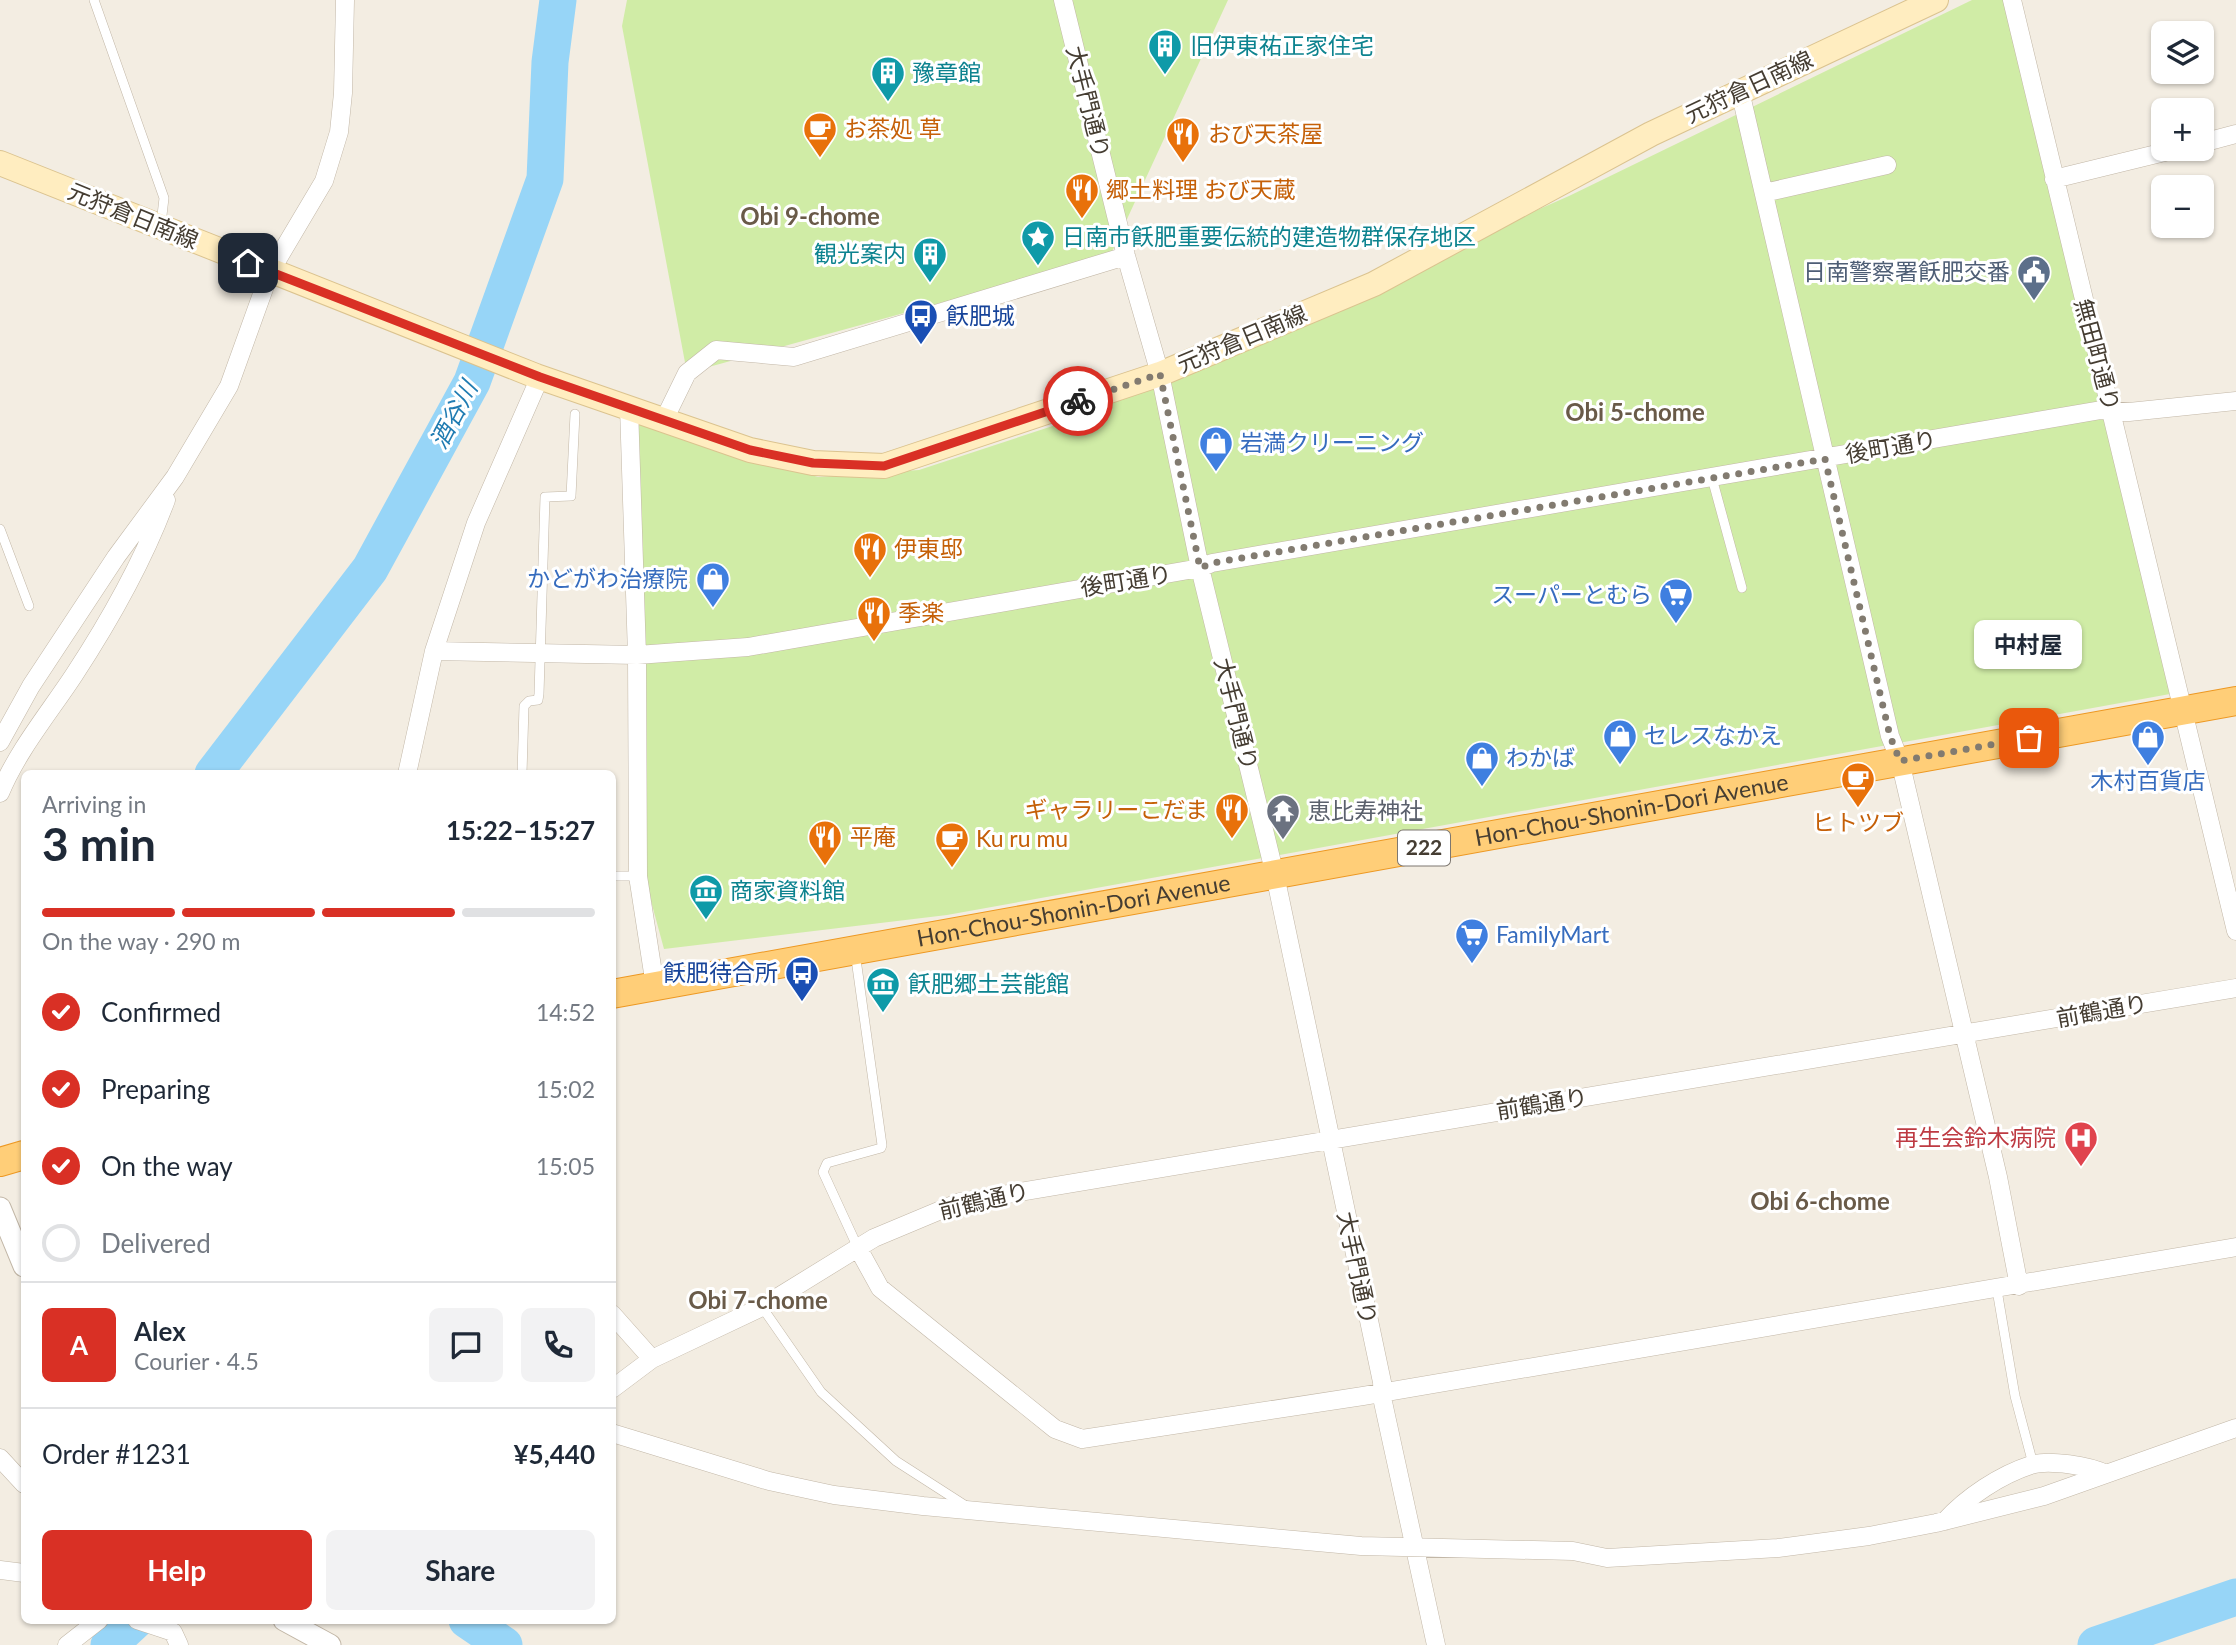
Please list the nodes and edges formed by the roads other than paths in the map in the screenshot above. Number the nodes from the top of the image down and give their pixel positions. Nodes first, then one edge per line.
1 (93, 0) edge
2 (345, 0) edge
3 (1063, 0) edge
4 (1936, 0) edge
5 (2012, 0) edge
6 (1740, 92) junction
7 (2236, 134) edge
8 (2214, 140) edge
9 (2151, 156) edge
10 (0, 163) edge
11 (1887, 165) dead end
12 (2054, 180) junction
13 (1764, 193) junction
14 (161, 226) junction
15 (1126, 257) junction
16 (278, 275) junction
17 (1160, 374) junction
18 (538, 376) junction
19 (2236, 401) edge
20 (629, 407) junction
21 (2113, 412) junction
22 (575, 414) dead end
23 (665, 418) junction
24 (1825, 459) junction
25 (175, 477) junction
26 (1712, 478) junction
27 (0, 529) edge
28 (1200, 568) junction
29 (1742, 588) dead end
30 (29, 606) dead end
31 (434, 652) junction
32 (538, 654) junction
33 (637, 655) junction
34 (2236, 701) edge
35 (2185, 710) junction
36 (0, 742) edge
37 (1900, 761) junction
38 (408, 770) edge
39 (522, 770) edge
40 (1, 790) edge
41 (1275, 875) junction
42 (616, 876) edge
43 (638, 876) junction
44 (2236, 931) edge
45 (855, 950) junction
46 (654, 986) junction
47 (2236, 988) edge
48 (616, 993) edge
49 (1965, 1034) junction
50 (1330, 1139) junction
51 (21, 1156) edge
52 (0, 1162) edge
53 (0, 1208) edge
54 (2236, 1247) edge
55 (858, 1248) junction
56 (21, 1259) edge
57 (2020, 1286) junction
58 (1997, 1290) junction
59 (762, 1307) junction
60 (616, 1318) edge
61 (652, 1359) junction
62 (616, 1386) edge
63 (1382, 1392) junction
64 (2236, 1428) edge
65 (616, 1434) edge
66 (0, 1458) edge
67 (2033, 1464) junction
68 (2106, 1474) junction
69 (21, 1480) edge
70 (970, 1510) junction
71 (1945, 1521) junction
72 (1417, 1552) junction
73 (0, 1570) edge
74 (21, 1573) edge
75 (94, 1624) edge
76 (149, 1624) edge
77 (291, 1624) edge
78 (67, 1645) edge
79 (179, 1645) edge
80 (330, 1645) edge
81 (1436, 1645) edge

1 - 14 lane
2 - 16 street
3 - 15 street, 大手門通り
4 - 6 main road, 元狩倉日南線
5 - 12 street, 無田町通り
6 - 13 street
6 - 17 main road, 元狩倉日南線
7 - 8 street
9 - 12 street
10 - 14 main road, 元狩倉日南線
11 - 13 street
12 - 21 street, 無田町通り
13 - 24 street
14 - 16 main road, 元狩倉日南線
15 - 17 street, 大手門通り
15 - 23 street
16 - 18 main road, 元狩倉日南線
16 - 25 street
17 - 23 main road, 元狩倉日南線
17 - 28 street, 大手門通り
18 - 20 main road, 元狩倉日南線
18 - 31 street
19 - 21 street, 後町通り
20 - 23 main road, 元狩倉日南線
20 - 33 street
21 - 24 street, 後町通り
21 - 35 street, 無田町通り
22 - 32 lane
24 - 26 street, 後町通り
24 - 37 street
25 - 36 street
25 - 40 street
26 - 28 street, 後町通り
26 - 29 lane
27 - 30 lane
28 - 33 street, 後町通り
28 - 41 street, 大手門通り
31 - 32 street, 後町通り
31 - 38 street
32 - 33 street, 後町通り
32 - 39 lane
33 - 43 street
34 - 35 highway, Hon-Chou-Shonin-Dori Avenue / 222
35 - 37 highway, Hon-Chou-Shonin-Dori Avenue / 222
35 - 44 street, 無田町通り
37 - 41 highway, Hon-Chou-Shonin-Dori Avenue / 222
37 - 49 street
41 - 45 highway, Hon-Chou-Shonin-Dori Avenue / 222
41 - 50 street, 大手門通り
42 - 43 lane
43 - 46 street
45 - 46 highway, Hon-Chou-Shonin-Dori Avenue / 222
45 - 55 lane
46 - 48 highway, Hon-Chou-Shonin-Dori Avenue / 222
47 - 49 street, 前鶴通り
49 - 50 street, 前鶴通り
49 - 57 street
50 - 55 street, 前鶴通り
50 - 63 street, 大手門通り
51 - 52 highway
53 - 56 street
54 - 57 street
55 - 59 street, 前鶴通り
55 - 63 street
57 - 58 street
58 - 63 street
58 - 67 lane
59 - 61 street, 前鶴通り
59 - 70 lane
60 - 61 street
61 - 62 street, 前鶴通り
63 - 72 street, 大手門通り
64 - 68 street
65 - 70 street
66 - 69 street
67 - 68 street
67 - 71 street
68 - 71 street
70 - 72 street
71 - 72 street
72 - 81 street, 大手門通り
73 - 74 street
75 - 78 street
76 - 79 street
77 - 80 street

